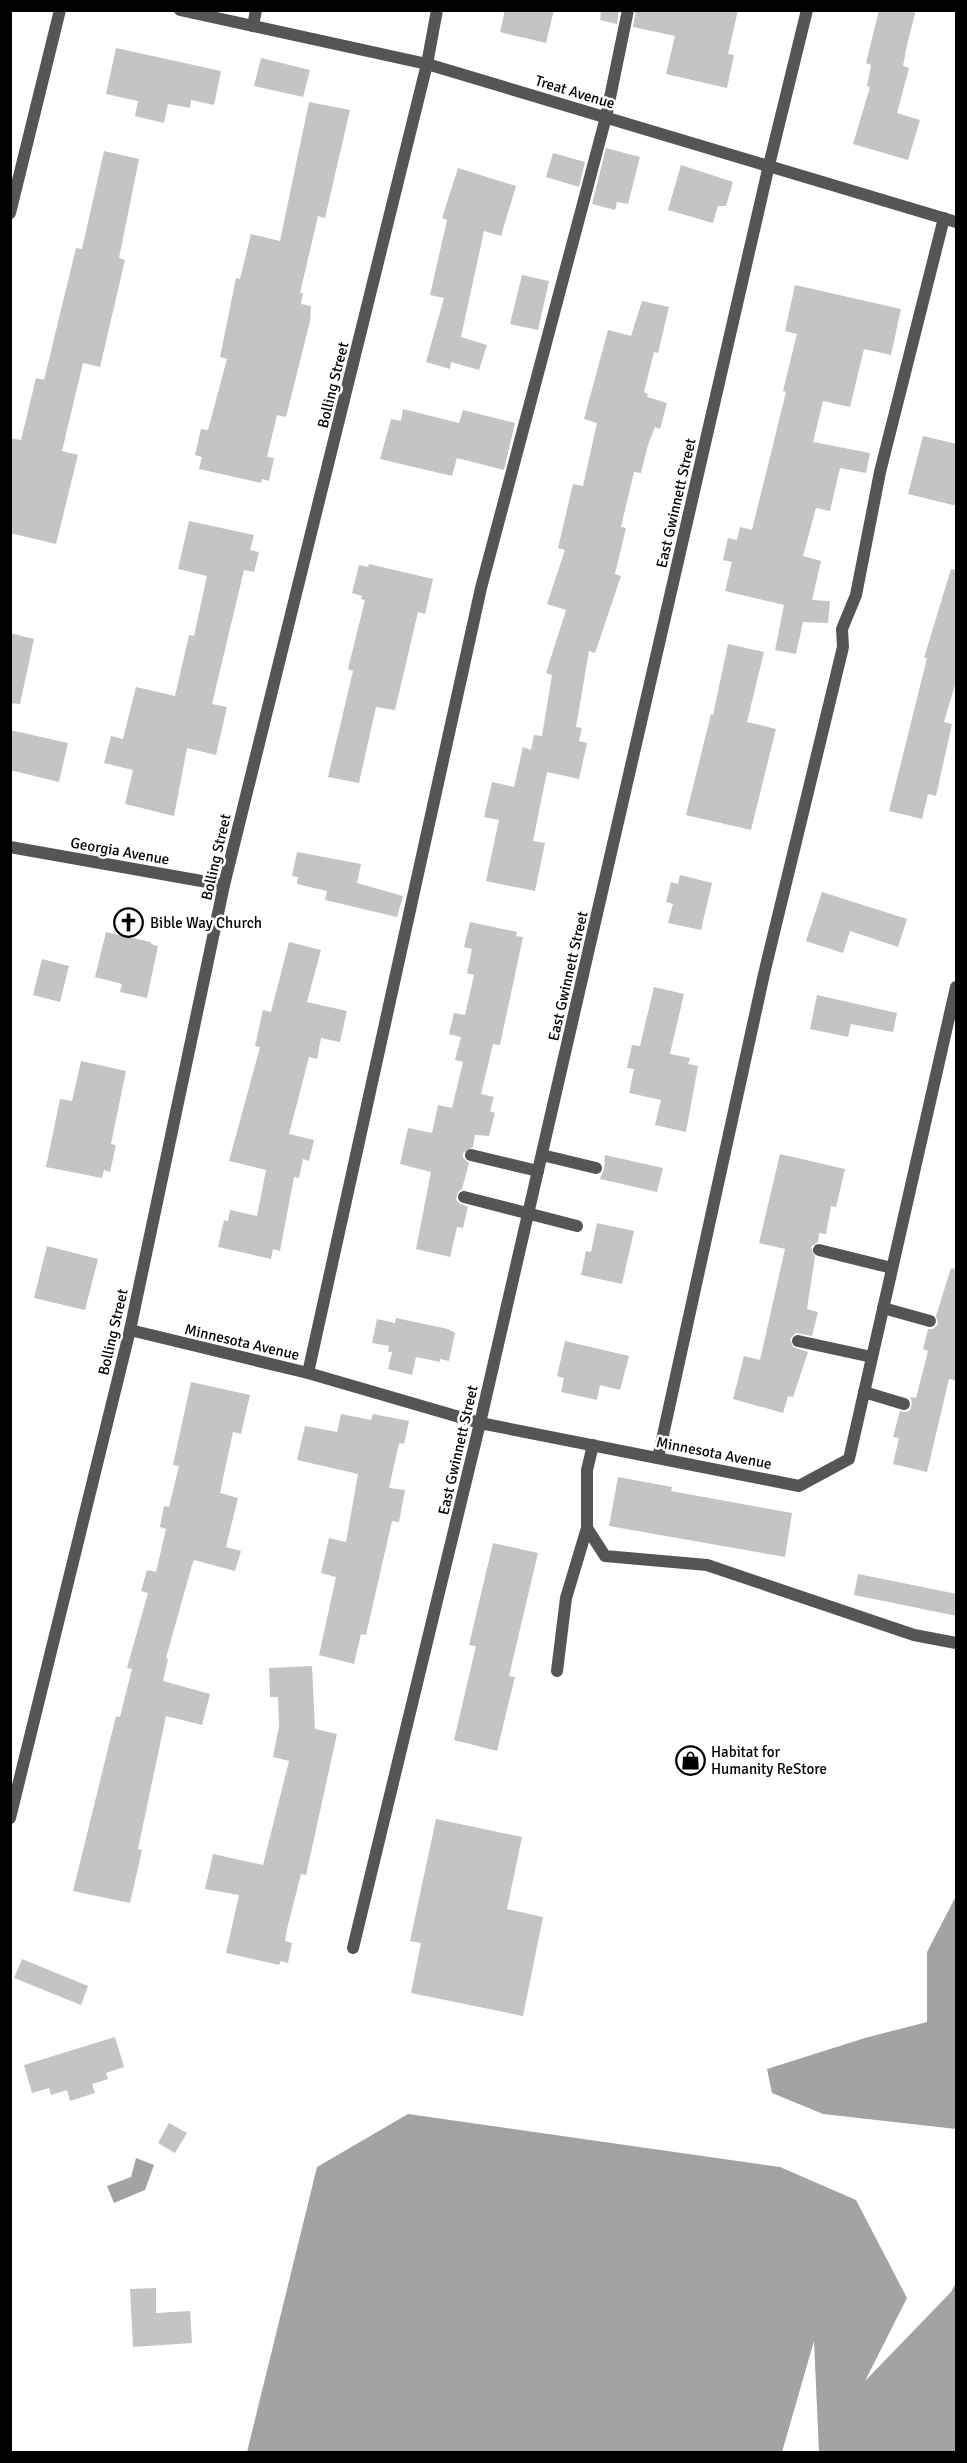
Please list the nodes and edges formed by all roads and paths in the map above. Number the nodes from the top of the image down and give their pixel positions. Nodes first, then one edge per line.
1 (60, 10) edge
2 (180, 10) edge
3 (256, 10) edge
4 (437, 10) edge
5 (628, 10) edge
6 (807, 10) edge
7 (252, 26) junction
8 (427, 64) junction
9 (606, 117) junction
10 (769, 165) junction
11 (10, 213) edge
12 (950, 220) edge
13 (10, 847) edge
14 (224, 885) junction
15 (957, 987) edge
16 (471, 1155) dead end
17 (542, 1155) junction
18 (596, 1168) dead end
19 (538, 1171) junction
20 (464, 1197) dead end
21 (529, 1212) junction
22 (577, 1226) dead end
23 (819, 1250) dead end
24 (892, 1268) junction
25 (883, 1308) junction
26 (930, 1321) dead end
27 (130, 1330) junction
28 (798, 1341) dead end
29 (872, 1357) junction
30 (308, 1373) junction
31 (864, 1392) junction
32 (904, 1404) dead end
33 (480, 1423) junction
34 (593, 1445) junction
35 (658, 1458) junction
36 (586, 1528) junction
37 (957, 1643) edge
38 (557, 1671) dead end
39 (10, 1818) edge
40 (353, 1948) dead end

1 - 11 street
2 - 7 street, Treat Avenue
3 - 7 street
4 - 8 street, Bolling Street
5 - 9 street
6 - 10 street, East Gwinnett Street
7 - 8 street, Treat Avenue
8 - 9 street, Treat Avenue
8 - 14 street, Bolling Street
9 - 10 street, Treat Avenue
9 - 30 street
10 - 12 street, Treat Avenue
10 - 17 street, East Gwinnett Street
12 - 35 street
13 - 14 street, Georgia Avenue
14 - 27 street, Bolling Street
15 - 24 street, Minnesota Avenue
16 - 19 street
17 - 18 street
17 - 19 street, East Gwinnett Street
19 - 21 street, East Gwinnett Street
20 - 21 street
21 - 22 street
21 - 33 street, East Gwinnett Street
23 - 24 street
24 - 25 street, Minnesota Avenue
25 - 26 street
25 - 29 street, Minnesota Avenue
27 - 30 street, Minnesota Avenue
27 - 39 street, Bolling Street
28 - 29 street
29 - 31 street, Minnesota Avenue
30 - 33 street, Minnesota Avenue
31 - 32 street
31 - 35 street, Minnesota Avenue
33 - 34 street, Minnesota Avenue
33 - 40 street, East Gwinnett Street
34 - 35 street, Minnesota Avenue
34 - 36 street
36 - 37 street
36 - 38 street

